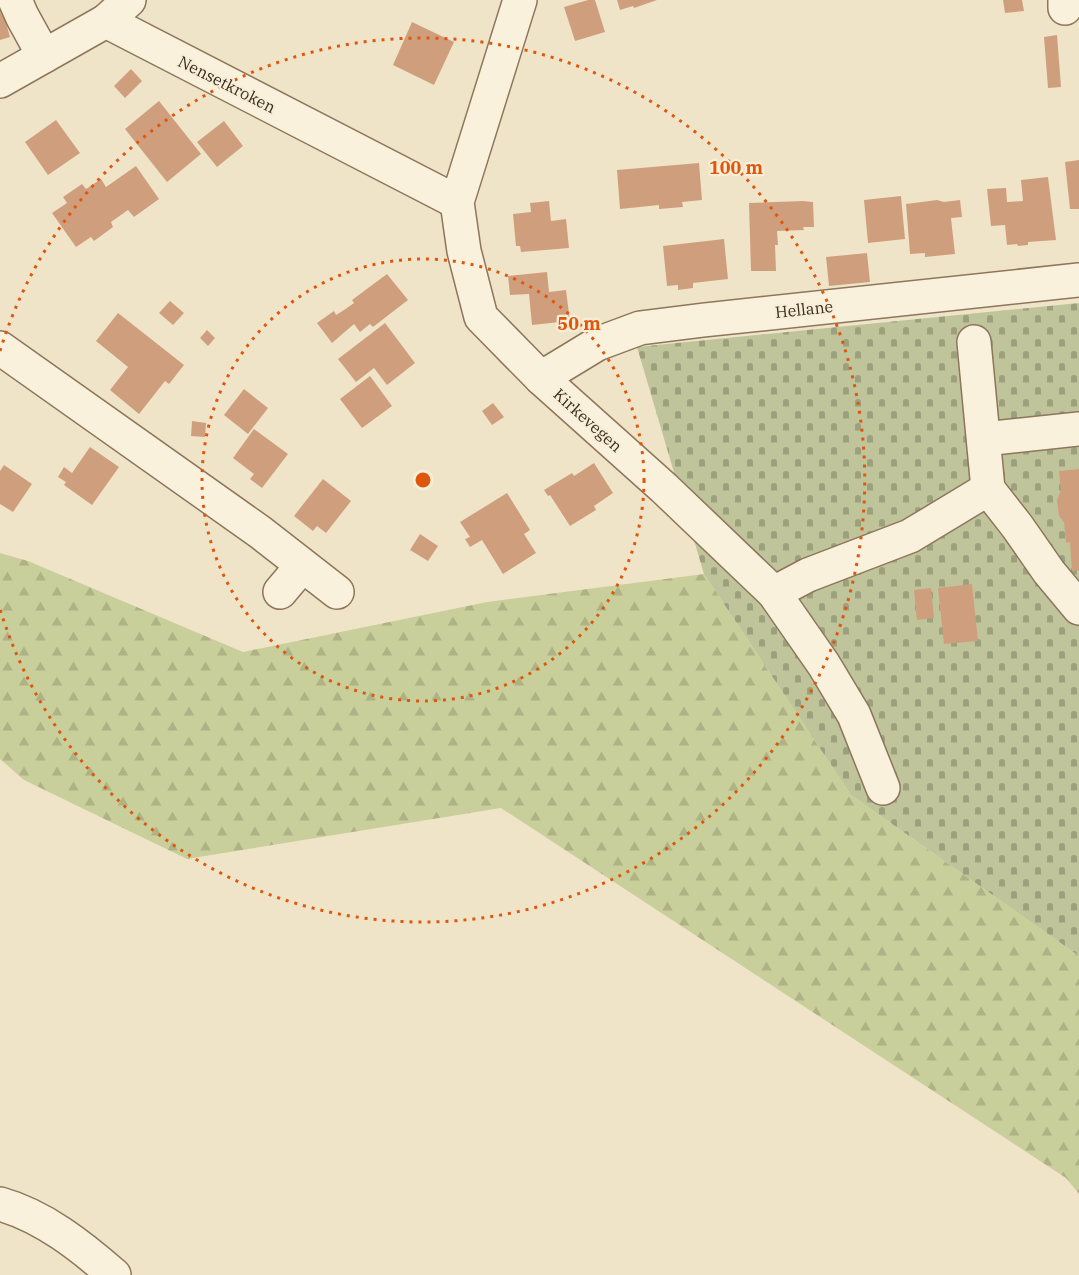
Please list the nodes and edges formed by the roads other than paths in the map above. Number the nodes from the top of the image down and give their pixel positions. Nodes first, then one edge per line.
1 (15, 0) edge
2 (520, 0) edge
3 (117, 11) edge
4 (44, 56) junction
5 (0, 81) edge
6 (457, 202) junction
7 (1079, 280) edge
8 (974, 342) dead end
9 (0, 348) edge
10 (541, 378) junction
11 (1079, 429) edge
12 (984, 439) junction
13 (988, 489) junction
14 (302, 566) junction
15 (280, 592) dead end
16 (337, 592) dead end
17 (774, 593) junction
18 (1079, 608) edge
19 (883, 788) dead end
20 (0, 1204) edge
21 (114, 1275) edge

1 - 4 street
2 - 6 street, Kirkevegen
3 - 4 street, Nensetkroken
3 - 6 street, Nensetkroken
4 - 5 street, Nensetkroken
6 - 10 street, Kirkevegen
7 - 10 street, Hellane
8 - 12 street
9 - 14 street
10 - 17 street, Kirkevegen
11 - 12 street
12 - 13 street
13 - 17 street
13 - 18 street
14 - 15 street
14 - 16 street
17 - 19 street, Kirkevegen
20 - 21 street

